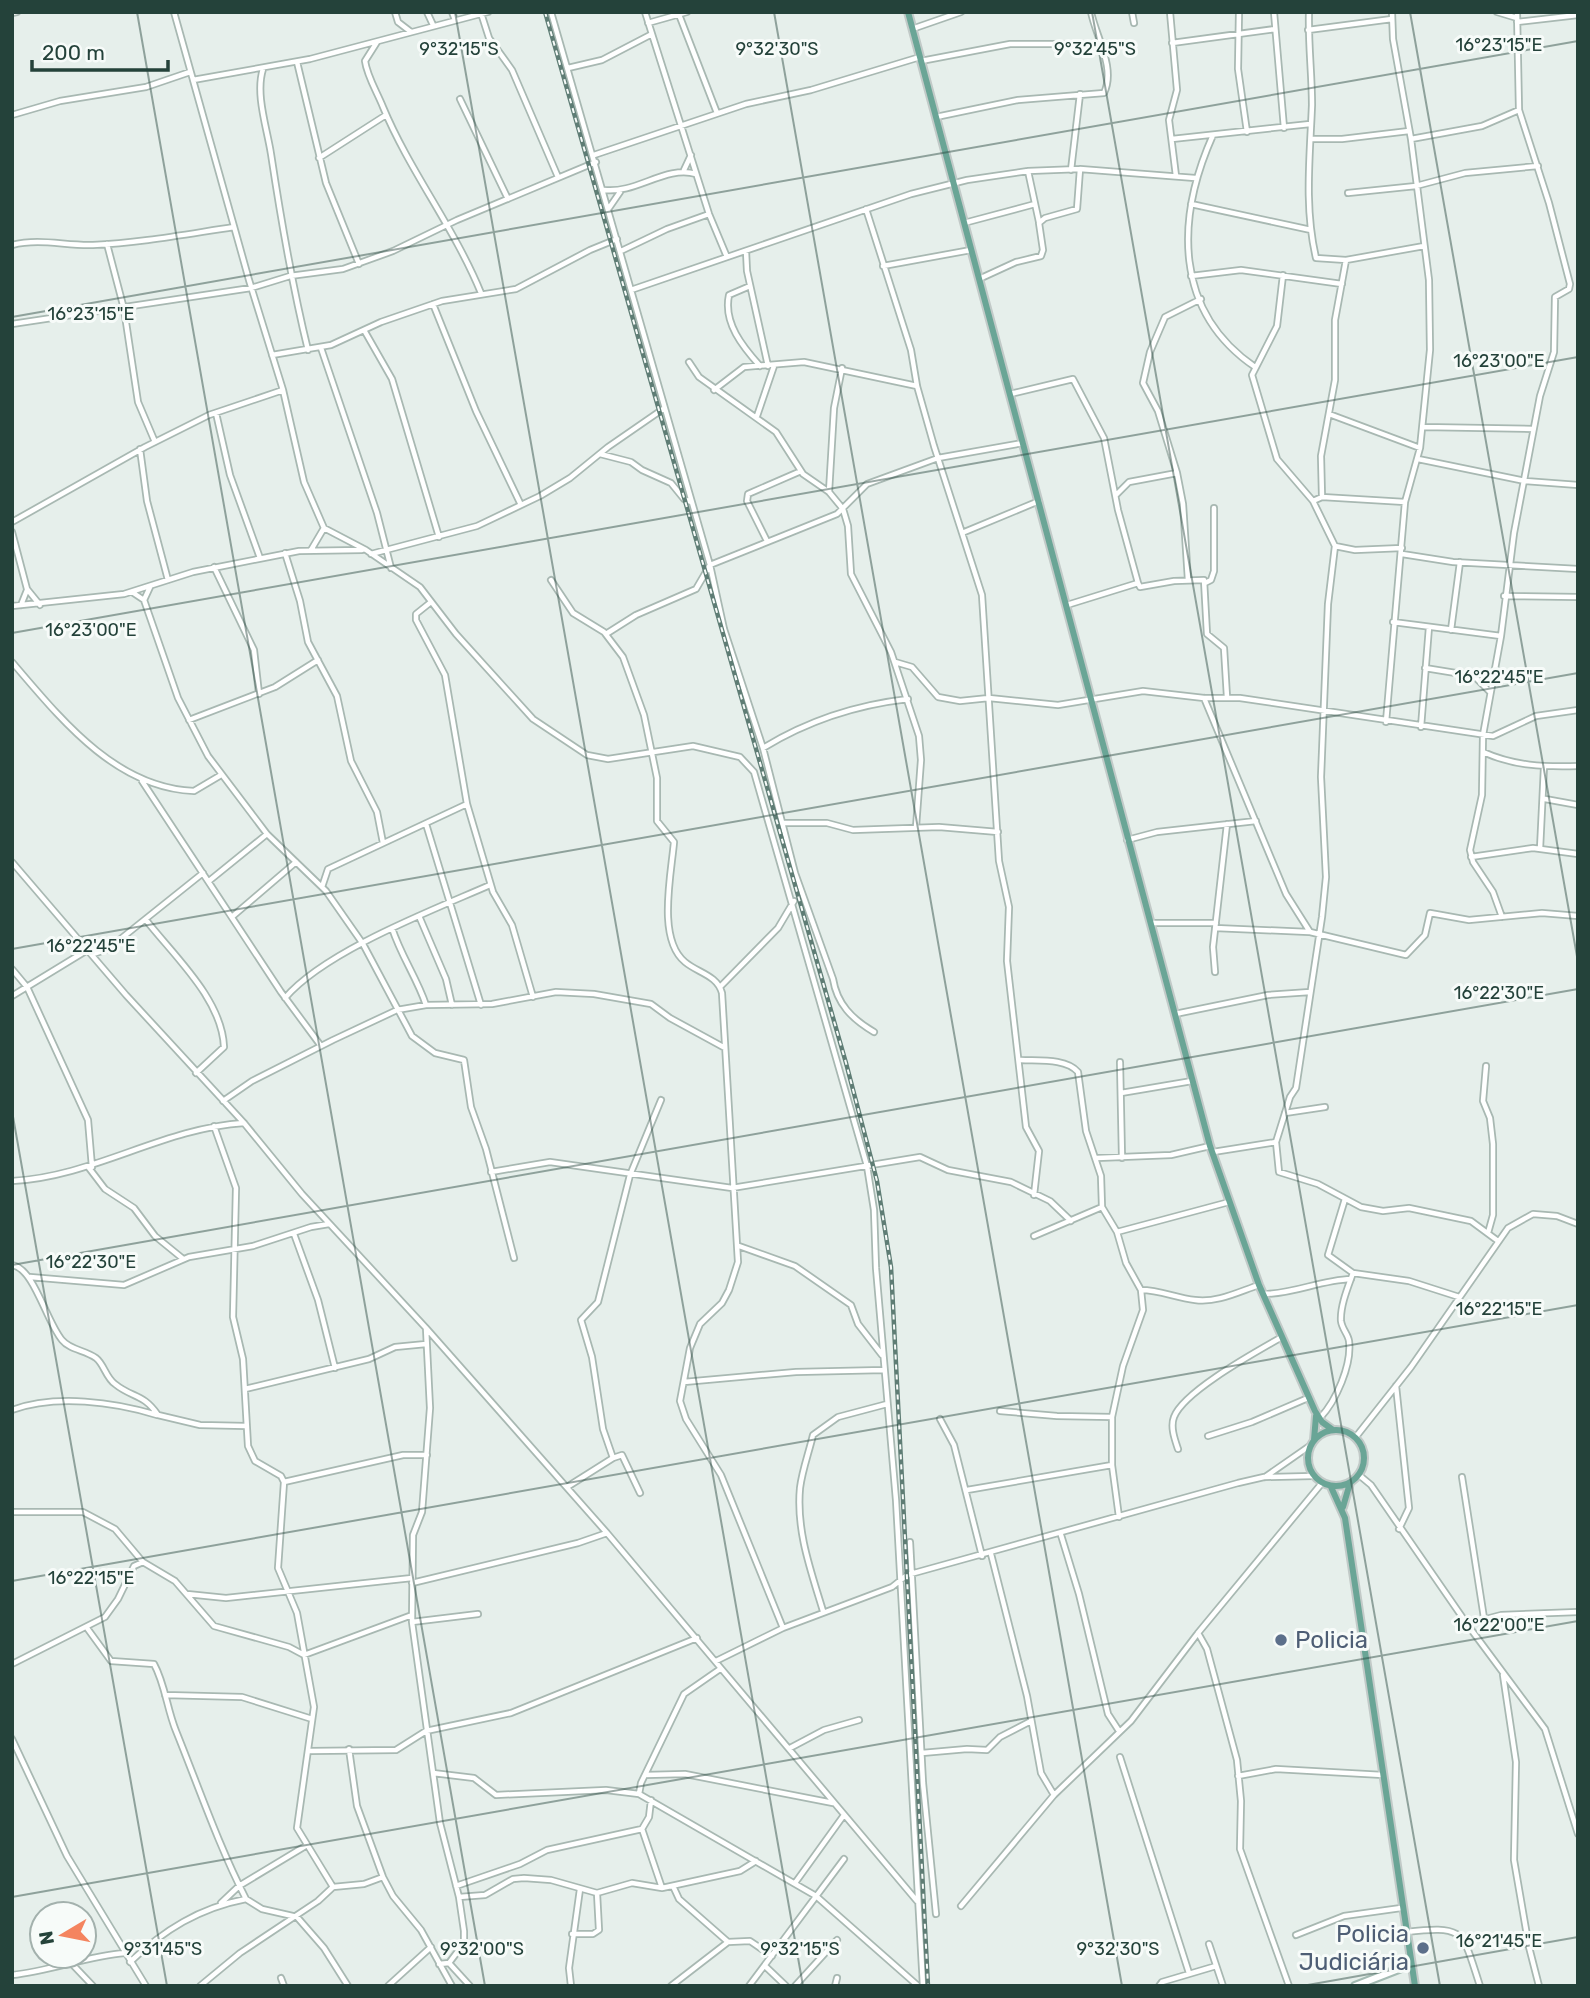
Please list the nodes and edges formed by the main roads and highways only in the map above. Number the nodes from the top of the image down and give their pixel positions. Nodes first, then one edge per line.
1 (908, 12) edge
2 (1315, 1411) junction
3 (1334, 1430) junction
4 (1312, 1443) junction
5 (1350, 1483) junction
6 (1331, 1487) junction
7 (1343, 1509) junction
8 (1415, 1986) edge

1 - 2 main road
2 - 3 main road
2 - 4 main road
3 - 4 main road
3 - 5 main road
4 - 6 main road
5 - 6 main road
5 - 7 main road
6 - 7 main road
7 - 8 main road

